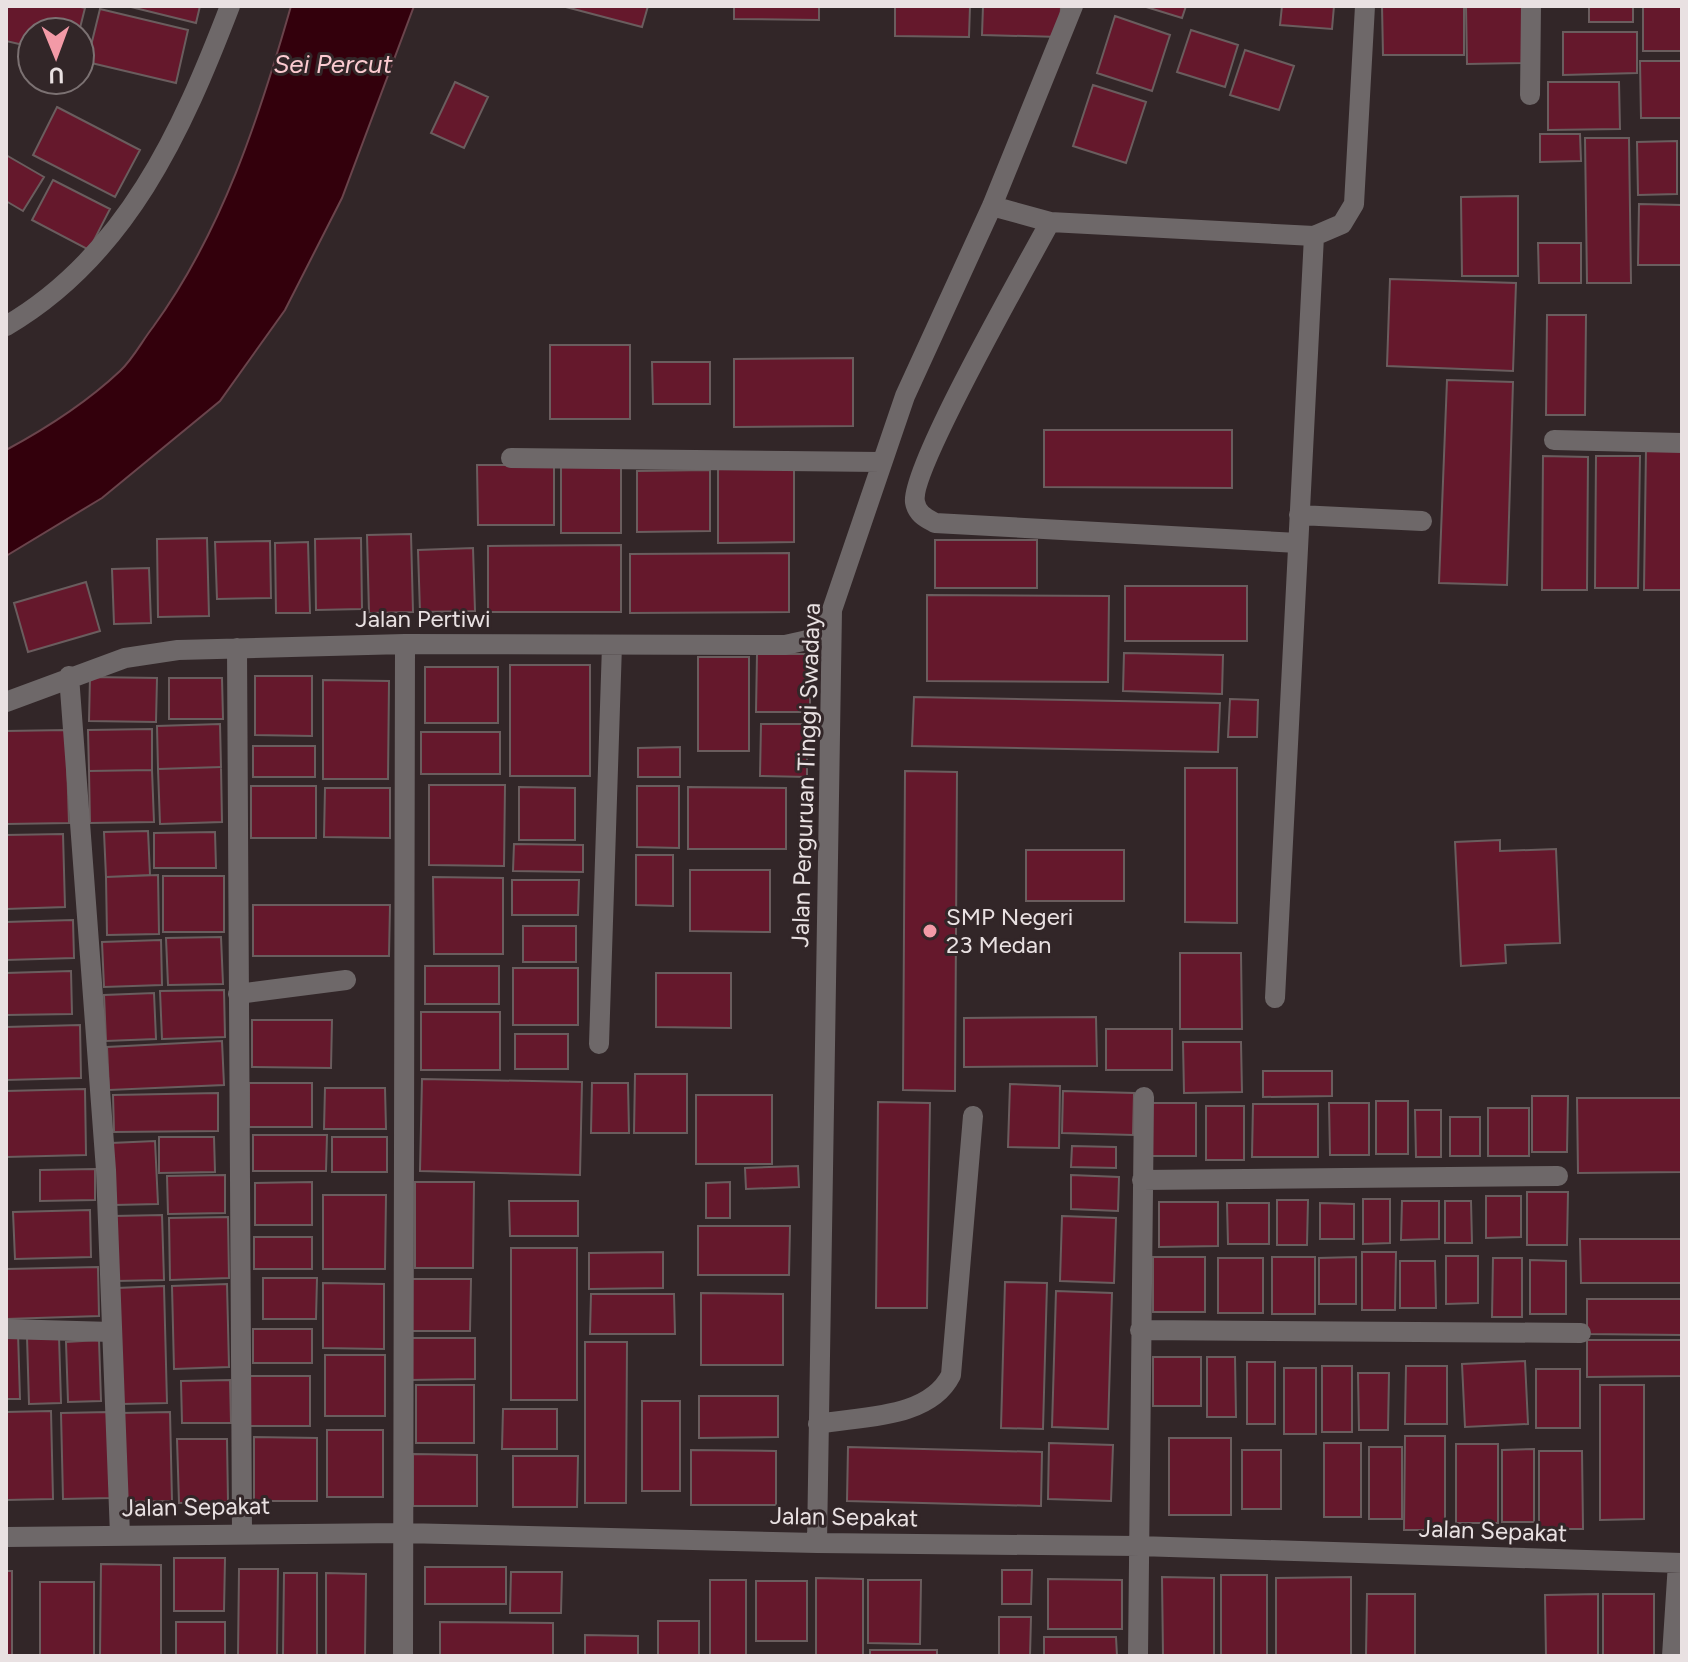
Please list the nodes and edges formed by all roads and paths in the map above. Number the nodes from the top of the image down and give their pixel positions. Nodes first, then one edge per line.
1 (230, 6) edge
2 (1073, 6) edge
3 (1365, 6) edge
4 (1531, 6) edge
5 (1530, 95) dead end
6 (992, 206) junction
7 (1050, 222) junction
8 (1314, 236) junction
9 (6, 326) edge
10 (1554, 440) dead end
11 (1682, 443) edge
12 (511, 458) dead end
13 (880, 462) junction
14 (1299, 515) junction
15 (1422, 521) dead end
16 (1298, 543) junction
17 (832, 610) junction
18 (405, 644) junction
19 (612, 645) junction
20 (237, 648) junction
21 (69, 676) junction
22 (6, 702) edge
23 (346, 980) dead end
24 (238, 994) junction
25 (1275, 998) dead end
26 (599, 1044) dead end
27 (1144, 1097) dead end
28 (973, 1116) dead end
29 (1558, 1176) dead end
30 (1142, 1180) junction
31 (6, 1329) edge
32 (1140, 1330) junction
33 (112, 1332) junction
34 (1581, 1333) dead end
35 (818, 1424) junction
36 (242, 1532) junction
37 (402, 1533) junction
38 (120, 1535) junction
39 (6, 1537) edge
40 (817, 1543) junction
41 (1138, 1546) junction
42 (1680, 1563) edge
43 (403, 1656) edge
44 (1138, 1656) edge
45 (1672, 1656) edge

1 - 9 street
2 - 6 street, Jalan Perguruan Tinggi Swadaya
3 - 8 street
4 - 5 street
6 - 7 street
6 - 13 street, Jalan Perguruan Tinggi Swadaya
7 - 8 street
7 - 16 street
8 - 14 street
10 - 11 street
12 - 13 street
13 - 17 street, Jalan Perguruan Tinggi Swadaya
14 - 15 street
14 - 16 street
16 - 25 street
17 - 19 street, Jalan Pertiwi
17 - 35 street, Jalan Perguruan Tinggi Swadaya
18 - 19 street, Jalan Pertiwi
18 - 20 street, Jalan Pertiwi
18 - 37 street
19 - 26 street
20 - 21 street, Jalan Pertiwi
20 - 24 street
21 - 22 street, Jalan Pertiwi
21 - 33 street
23 - 24 street
24 - 36 street
27 - 30 street
28 - 35 street
29 - 30 street
30 - 32 street
31 - 33 street
32 - 34 street
32 - 41 street
33 - 38 street
35 - 40 street, Jalan Perguruan Tinggi Swadaya
36 - 37 street, Jalan Sepakat
36 - 38 street, Jalan Sepakat
37 - 40 street, Jalan Sepakat
37 - 43 street
38 - 39 street, Jalan Sepakat
40 - 41 street, Jalan Sepakat
41 - 42 street, Jalan Sepakat
41 - 44 street
42 - 45 street

